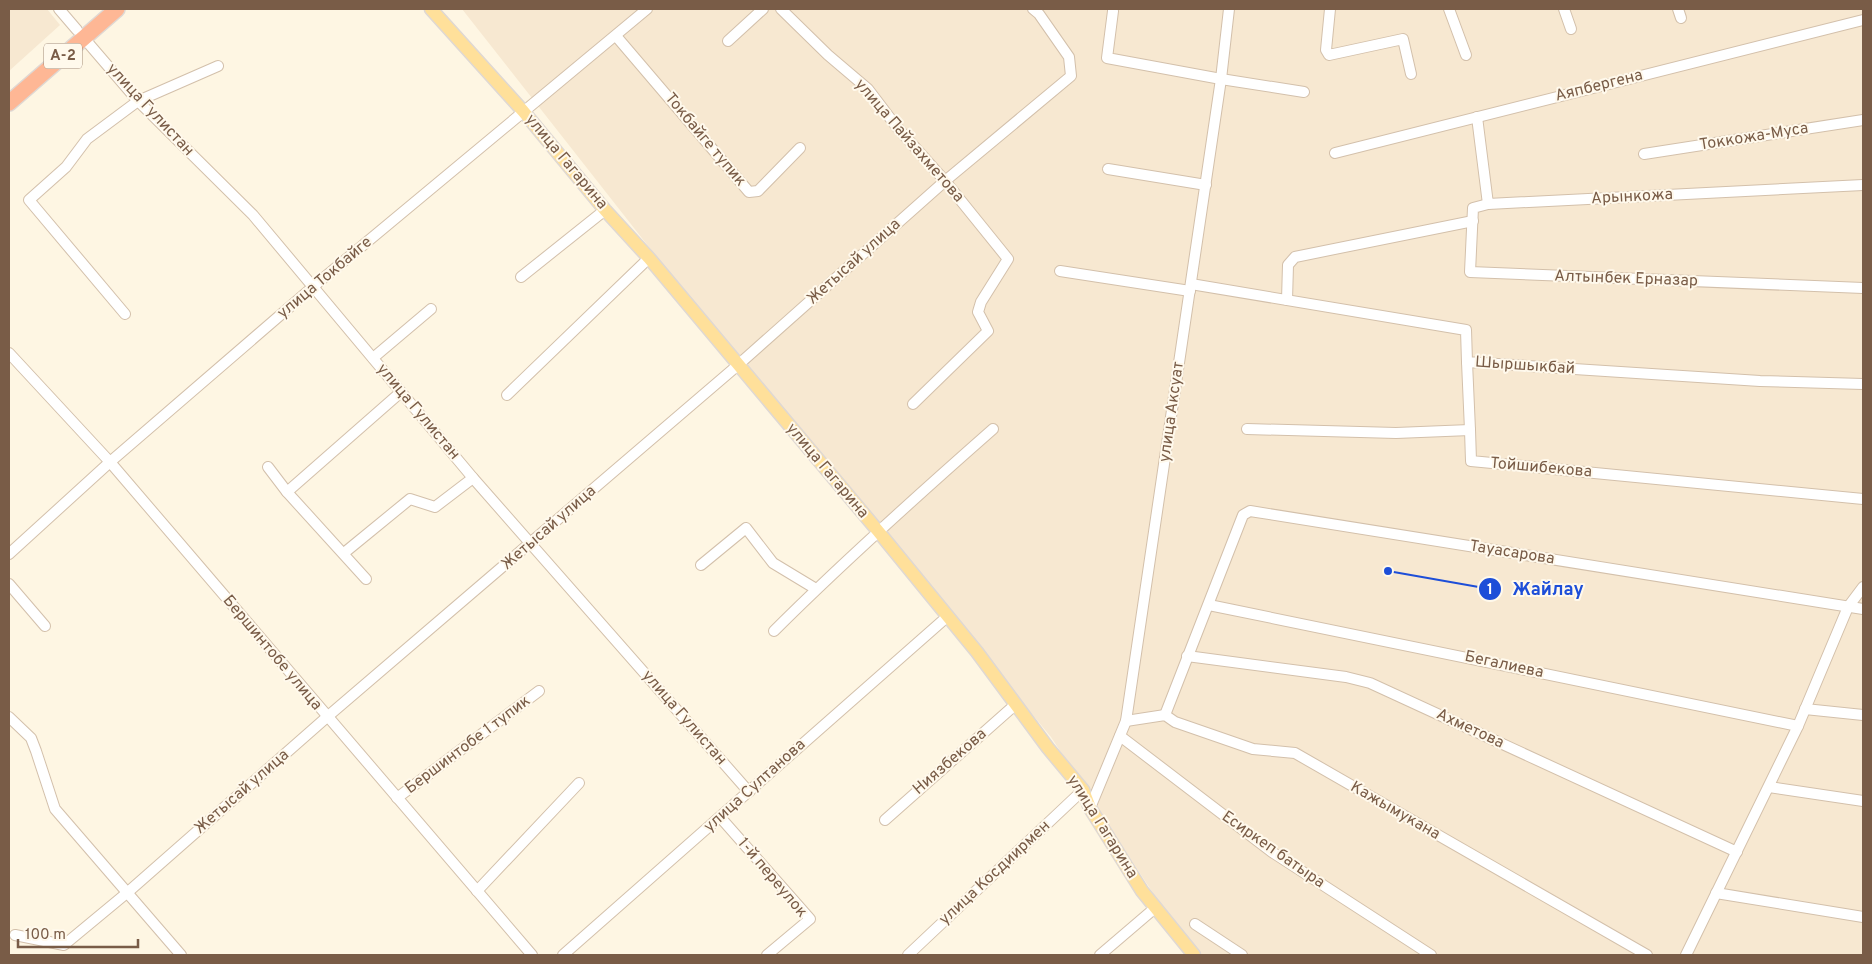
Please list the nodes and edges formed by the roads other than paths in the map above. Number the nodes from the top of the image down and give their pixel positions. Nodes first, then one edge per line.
1 (59, 9) edge
2 (101, 9) edge
3 (117, 9) edge
4 (431, 9) edge
5 (647, 9) edge
6 (763, 9) edge
7 (781, 9) edge
8 (1033, 9) edge
9 (1229, 9) edge
10 (1330, 9) edge
11 (1449, 9) edge
12 (1564, 9) edge
13 (1113, 11) dead end
14 (1863, 20) edge
15 (1571, 29) dead end
16 (80, 34) junction
17 (616, 36) junction
18 (728, 41) dead end
19 (1466, 55) dead end
20 (218, 66) dead end
21 (1411, 74) dead end
22 (1221, 80) junction
23 (9, 90) edge
24 (1304, 92) dead end
25 (138, 101) junction
26 (9, 103) edge
27 (523, 110) junction
28 (1477, 117) junction
29 (1863, 120) edge
30 (800, 148) dead end
31 (1335, 153) dead end
32 (1644, 154) dead end
33 (1108, 169) dead end
34 (945, 181) junction
35 (1206, 185) junction
36 (1863, 185) edge
37 (1488, 204) junction
38 (605, 210) junction
39 (1473, 221) junction
40 (649, 258) junction
41 (1060, 271) dead end
42 (521, 277) dead end
43 (314, 286) junction
44 (1191, 288) junction
45 (1863, 288) edge
46 (1287, 300) junction
47 (431, 309) dead end
48 (125, 314) dead end
49 (9, 353) edge
50 (373, 358) junction
51 (1467, 362) junction
52 (738, 365) junction
53 (1863, 384) edge
54 (401, 392) junction
55 (507, 395) dead end
56 (912, 404) dead end
57 (993, 429) dead end
58 (1248, 429) dead end
59 (1470, 430) junction
60 (110, 462) junction
61 (268, 467) dead end
62 (473, 478) junction
63 (287, 492) junction
64 (1863, 499) edge
65 (878, 530) junction
66 (532, 543) junction
67 (344, 553) junction
68 (9, 554) edge
69 (701, 566) dead end
70 (366, 579) dead end
71 (9, 584) edge
72 (1863, 587) edge
73 (816, 588) junction
74 (1209, 604) junction
75 (1848, 607) junction
76 (1863, 609) edge
77 (948, 616) junction
78 (45, 626) dead end
79 (774, 631) dead end
80 (1187, 656) junction
81 (539, 691) dead end
82 (1016, 704) junction
83 (1805, 709) junction
84 (1165, 715) junction
85 (1863, 715) edge
86 (9, 717) edge
87 (327, 717) junction
88 (1126, 722) junction
89 (1798, 726) junction
90 (1120, 736) junction
91 (578, 783) dead end
92 (1769, 787) junction
93 (1083, 790) junction
94 (749, 792) junction
95 (397, 798) junction
96 (1863, 801) edge
97 (1090, 808) junction
98 (720, 817) junction
99 (885, 820) dead end
100 (1737, 852) junction
101 (478, 891) junction
102 (128, 892) junction
103 (1716, 893) junction
104 (1155, 908) junction
105 (1863, 917) edge
106 (1195, 924) dead end
107 (15, 935) dead end
108 (181, 955) edge
109 (532, 955) edge
110 (563, 955) edge
111 (767, 955) edge
112 (908, 955) edge
113 (1100, 955) edge
114 (1194, 955) edge
115 (1242, 955) edge
116 (1431, 955) edge
117 (1647, 955) edge
118 (1686, 955) edge

1 - 16 street, улица Гулистан
2 - 16 highway, A-2
3 - 16 highway, A-2
4 - 27 main road, улица Гагарина
5 - 17 street, улица Токбайге
6 - 18 street
7 - 34 street, улица Пайзахметова
8 - 34 street, Жетысай улица
9 - 22 street, улица Аксуат
10 - 21 street
11 - 19 street
12 - 15 street
13 - 22 street
14 - 28 street, Аяпбергена
16 - 23 highway, A-2
16 - 25 street, улица Гулистан
16 - 26 highway, A-2
17 - 27 street, улица Токбайге
17 - 30 street, Токбайге тупик
20 - 25 street
22 - 24 street
22 - 35 street, улица Аксуат
25 - 43 street, улица Гулистан
25 - 48 street
27 - 38 main road, улица Гагарина
27 - 43 street, улица Токбайге
28 - 31 street, Аяпбергена
28 - 37 street
29 - 32 street, Токкожа-Муса
33 - 35 street
34 - 52 street, Жетысай улица
34 - 56 street, улица Пайзахметова
35 - 44 street, улица Аксуат
36 - 37 street, Арынкожа
37 - 39 street
38 - 40 main road, улица Гагарина
38 - 42 street
39 - 45 street, Алтынбек Ерназар
39 - 46 street
40 - 52 main road, улица Гагарина
40 - 55 street
41 - 44 street, Шыршыкбай
43 - 50 street, улица Гулистан
43 - 60 street, улица Токбайге
44 - 46 street, Шыршыкбай
44 - 88 street, улица Аксуат
46 - 51 street, Шыршыкбай
47 - 50 street
49 - 60 street, Бершинтобе улица
50 - 54 street, улица Гулистан
51 - 53 street, Шыршыкбай
51 - 59 street
52 - 65 main road, улица Гагарина
52 - 66 street, Жетысай улица
54 - 62 street, улица Гулистан
54 - 63 street
57 - 65 street
58 - 59 street
59 - 64 street, Тойшибекова
60 - 68 street, улица Токбайге
60 - 87 street, Бершинтобе улица
61 - 63 street
62 - 66 street, улица Гулистан
62 - 67 street
63 - 67 street
65 - 73 street
65 - 77 main road, улица Гагарина
66 - 87 street, Жетысай улица
66 - 94 street, улица Гулистан
67 - 70 street
69 - 73 street
71 - 78 street
72 - 75 street
73 - 79 street
74 - 75 street, Тауасарова
74 - 80 street
74 - 89 street, Бегалиева
75 - 76 street, Тауасарова
75 - 83 street
77 - 82 main road, улица Гагарина
77 - 94 street, улица Султанова
80 - 84 street
80 - 100 street, Ахметова
81 - 95 street, Бершинтобе 1 тупик
82 - 93 main road, улица Гагарина
82 - 99 street, Ниязбекова
83 - 85 street
83 - 89 street
84 - 88 street
84 - 117 street, Кажымукана
86 - 102 street
87 - 95 street, Бершинтобе улица
87 - 102 street, Жетысай улица
88 - 90 street, улица Аксуат
89 - 92 street
90 - 97 street, улица Аксуат
90 - 116 street, Есиркеп батыра
91 - 101 street
92 - 96 street
92 - 100 street
93 - 97 main road, улица Гагарина
93 - 112 street, улица Косдиирмен
94 - 98 street, улица Султанова
95 - 101 street, Бершинтобе улица
97 - 104 main road, улица Гагарина
98 - 110 street, улица Султанова
98 - 111 street, 1-й переулок
100 - 103 street
101 - 109 street, Бершинтобе улица
102 - 107 street, Жетысай улица
102 - 108 street
103 - 105 street
103 - 118 street
104 - 113 street
104 - 114 main road, улица Гагарина
106 - 115 street

